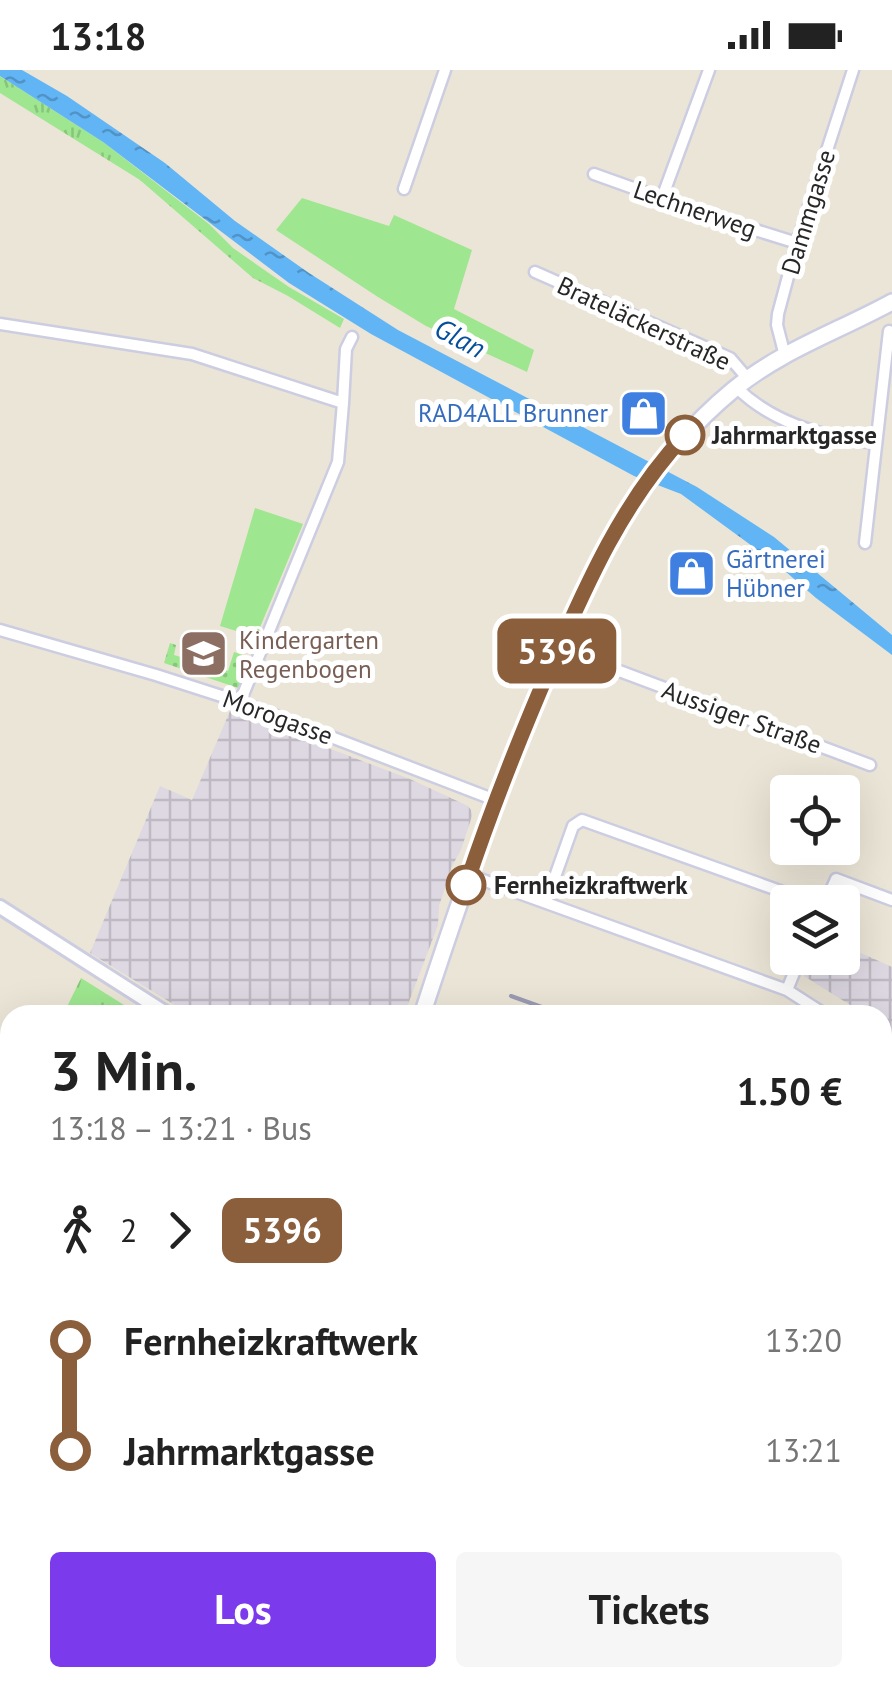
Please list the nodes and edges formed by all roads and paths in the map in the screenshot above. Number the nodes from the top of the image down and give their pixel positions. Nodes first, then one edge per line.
1 (445, 70) edge
2 (709, 70) edge
3 (853, 70) edge
4 (594, 174) dead end
5 (404, 189) dead end
6 (662, 198) junction
7 (797, 244) junction
8 (536, 272) dead end
9 (892, 302) edge
10 (0, 324) edge
11 (889, 331) dead end
12 (352, 338) dead end
13 (785, 356) junction
14 (742, 383) junction
15 (343, 403) junction
16 (876, 443) junction
17 (864, 543) dead end
18 (0, 630) edge
19 (558, 648) junction
20 (240, 702) junction
21 (870, 764) dead end
22 (495, 800) junction
23 (470, 875) junction
24 (770, 887) edge
25 (860, 888) edge
26 (892, 900) edge
27 (546, 902) junction
28 (0, 906) edge
29 (794, 975) edge
30 (788, 990) junction
31 (154, 1005) edge
32 (425, 1005) edge
33 (811, 1005) edge

1 - 5 street
2 - 6 street
3 - 7 street, Dammgasse
4 - 6 street, Lechnerweg
6 - 7 street, Lechnerweg
7 - 13 street, Dammgasse
8 - 14 street, Brateläckerstraße
9 - 13 main road
10 - 15 street
11 - 16 street
12 - 15 street
13 - 14 main road
14 - 16 street
14 - 19 main road
15 - 20 street
16 - 17 street
18 - 20 street, Morogasse
19 - 21 street, Aussiger Straße
19 - 22 main road
20 - 22 street, Morogasse
22 - 23 main road
23 - 27 street
23 - 32 main road
24 - 27 street
25 - 26 street
27 - 30 street
28 - 31 street
29 - 30 street
30 - 33 street

